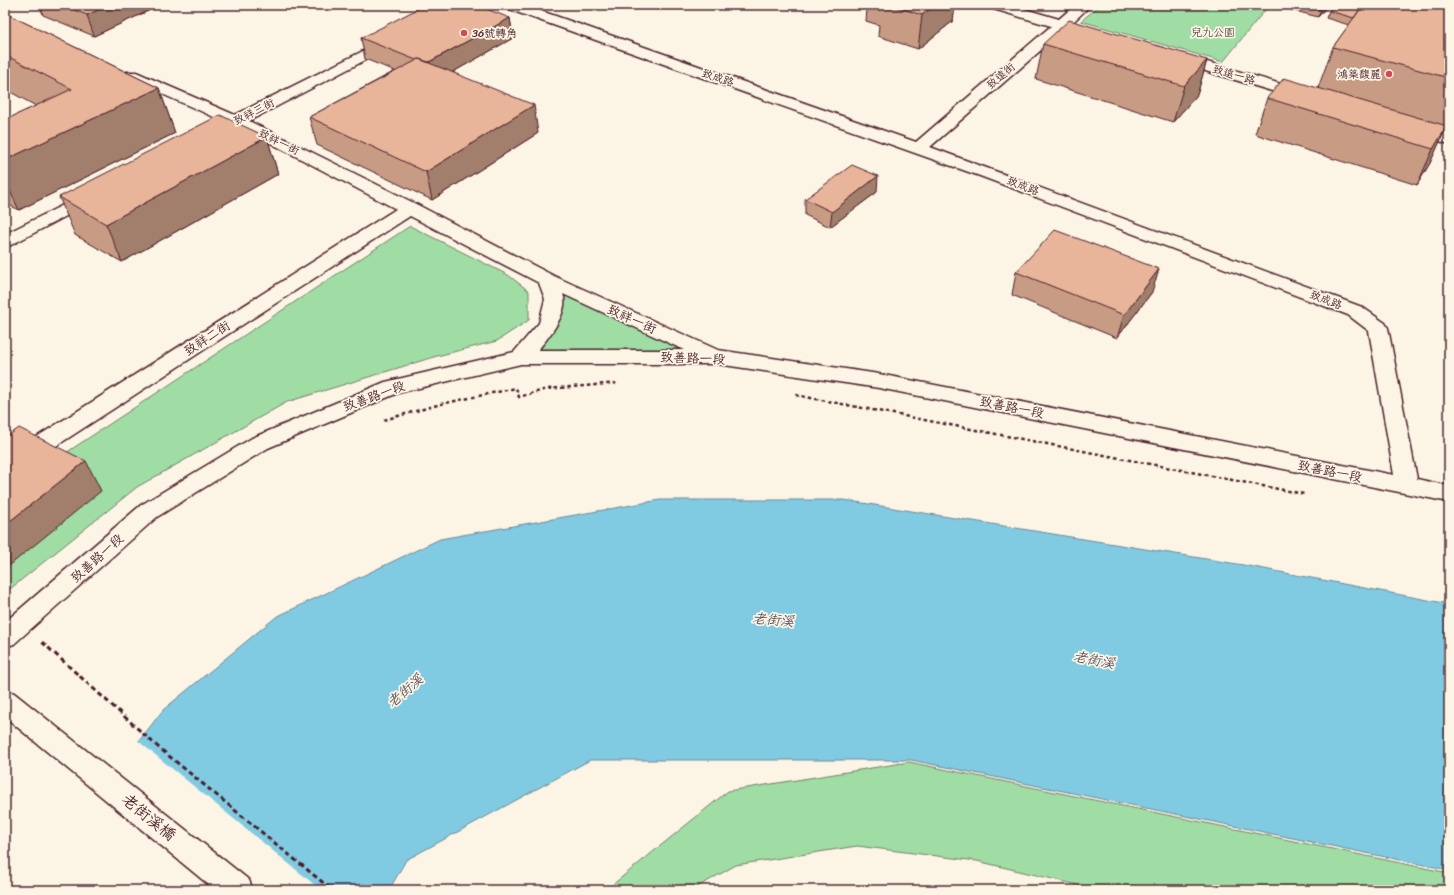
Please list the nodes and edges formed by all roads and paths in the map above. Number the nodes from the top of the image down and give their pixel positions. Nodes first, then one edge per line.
1 (510, 5) edge
2 (995, 5) edge
3 (1084, 5) edge
4 (1062, 24) junction
5 (404, 34) edge
6 (1107, 38) edge
7 (1160, 53) edge
8 (119, 70) edge
9 (1320, 100) edge
10 (235, 121) junction
11 (1396, 123) edge
12 (214, 132) edge
13 (1449, 138) edge
14 (919, 148) junction
15 (103, 190) edge
16 (410, 208) junction
17 (5, 241) edge
18 (547, 280) junction
19 (520, 357) junction
20 (717, 357) junction
21 (625, 383) dead end
22 (788, 394) dead end
23 (376, 422) dead end
24 (5, 468) edge
25 (1407, 486) junction
26 (1304, 494) dead end
27 (1449, 494) edge
28 (44, 636) dead end
29 (5, 637) edge
30 (5, 701) edge
31 (238, 890) edge
32 (332, 890) edge

1 - 14 street, 致成路
2 - 4 street
3 - 4 street, 致遠街
4 - 6 street
4 - 14 street, 致遠街
5 - 10 street, 致祥三街
7 - 9 street, 致遠一路
8 - 10 street, 致祥一街
10 - 12 street, 致祥三街
10 - 16 street, 致祥一街
11 - 13 street
14 - 25 street, 致成路
15 - 17 street
16 - 18 street, 致祥一街
16 - 24 street, 致祥二街
18 - 19 street
18 - 20 street, 致祥一街
19 - 20 street, 致善路一段
19 - 29 street, 致善路一段
20 - 25 street, 致善路一段
21 - 23 path
22 - 26 path
25 - 27 street, 致善路一段
28 - 32 path
30 - 31 street, 老街溪橋

